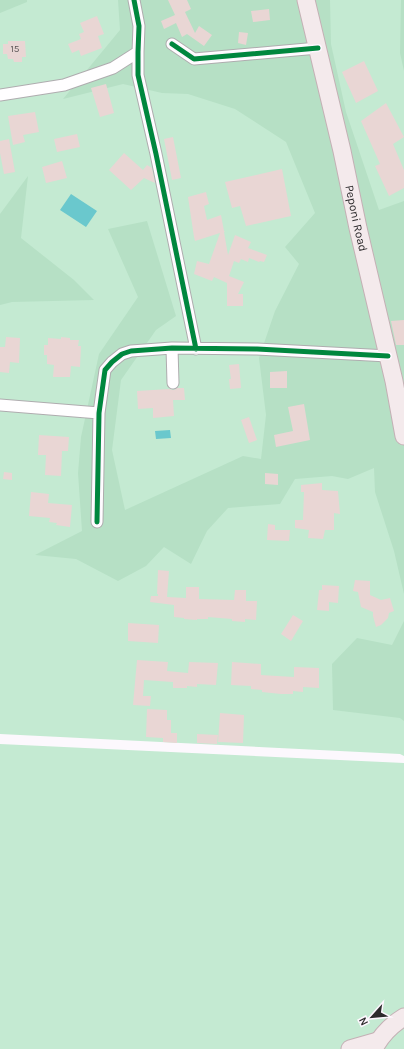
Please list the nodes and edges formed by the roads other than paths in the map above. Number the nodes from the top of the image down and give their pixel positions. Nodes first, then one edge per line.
1 (134, 0) edge
2 (306, 0) edge
3 (172, 44) dead end
4 (318, 48) junction
5 (138, 52) junction
6 (0, 95) edge
7 (172, 348) junction
8 (196, 349) junction
9 (388, 356) junction
10 (173, 382) dead end
11 (0, 405) edge
12 (99, 413) junction
13 (403, 427) edge
14 (97, 522) dead end
15 (404, 1017) edge
16 (376, 1045) edge
17 (350, 1049) edge

1 - 5 street
2 - 4 main road, Peponi Road
3 - 4 street
4 - 9 main road, Peponi Road
5 - 6 street
5 - 8 street
7 - 8 street
7 - 10 street
7 - 12 street
8 - 9 street
9 - 13 main road, Peponi Road
11 - 12 street
12 - 14 street
15 - 16 main road
16 - 17 main road

